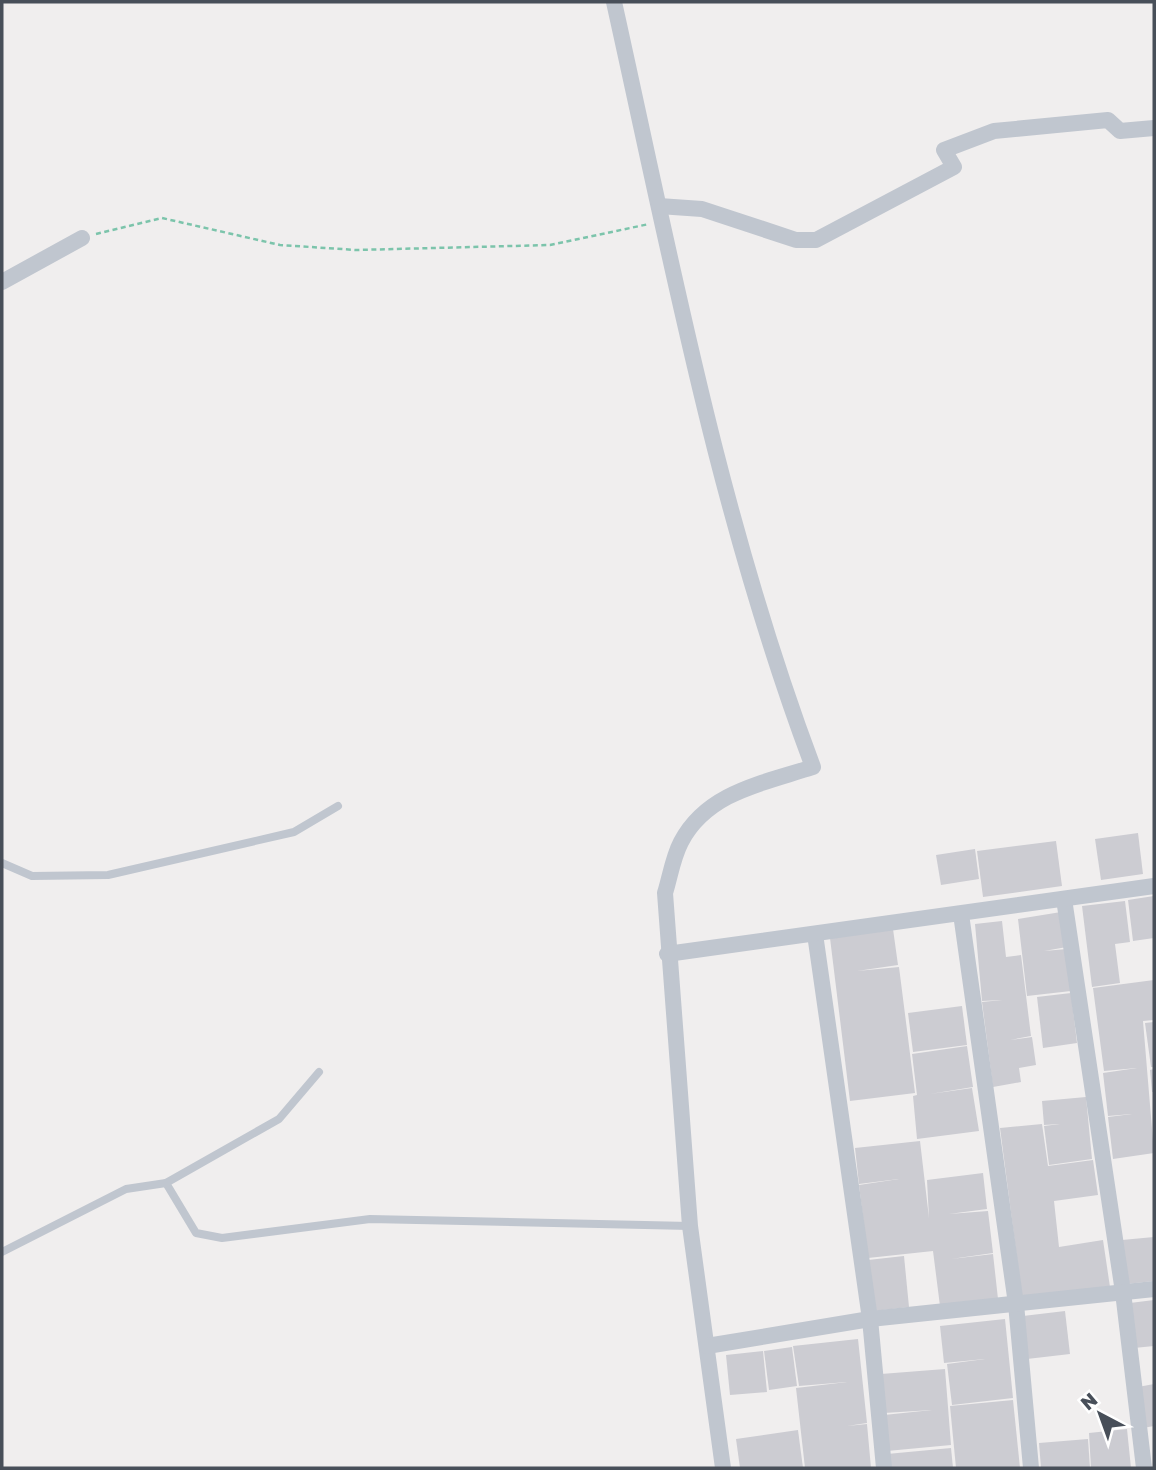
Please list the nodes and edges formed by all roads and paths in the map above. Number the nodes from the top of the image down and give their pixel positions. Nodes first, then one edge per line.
1 (614, 2) edge
2 (1154, 128) edge
3 (661, 214) junction
4 (82, 238) joint
5 (2, 282) edge
6 (338, 806) dead end
7 (2, 863) edge
8 (1154, 886) edge
9 (1064, 899) junction
10 (961, 914) junction
11 (815, 934) junction
12 (667, 954) junction
13 (318, 1072) dead end
14 (166, 1183) junction
15 (690, 1226) junction
16 (2, 1252) edge
17 (1154, 1289) edge
18 (1123, 1292) junction
19 (1016, 1304) junction
20 (870, 1319) junction
21 (707, 1346) junction
22 (723, 1468) edge
23 (884, 1468) edge
24 (1031, 1468) edge
25 (1144, 1468) edge

1 - 3 street
2 - 3 street
3 - 4 path
3 - 12 street
4 - 5 street
6 - 7 lane
8 - 9 street
9 - 10 street
9 - 18 street
10 - 11 street
10 - 19 street
11 - 12 street
11 - 20 street
12 - 15 street
13 - 14 lane
14 - 15 lane
14 - 16 lane
15 - 21 street
17 - 18 street
18 - 19 street
18 - 25 street
19 - 20 street
19 - 24 street
20 - 21 street
20 - 23 street
21 - 22 street

